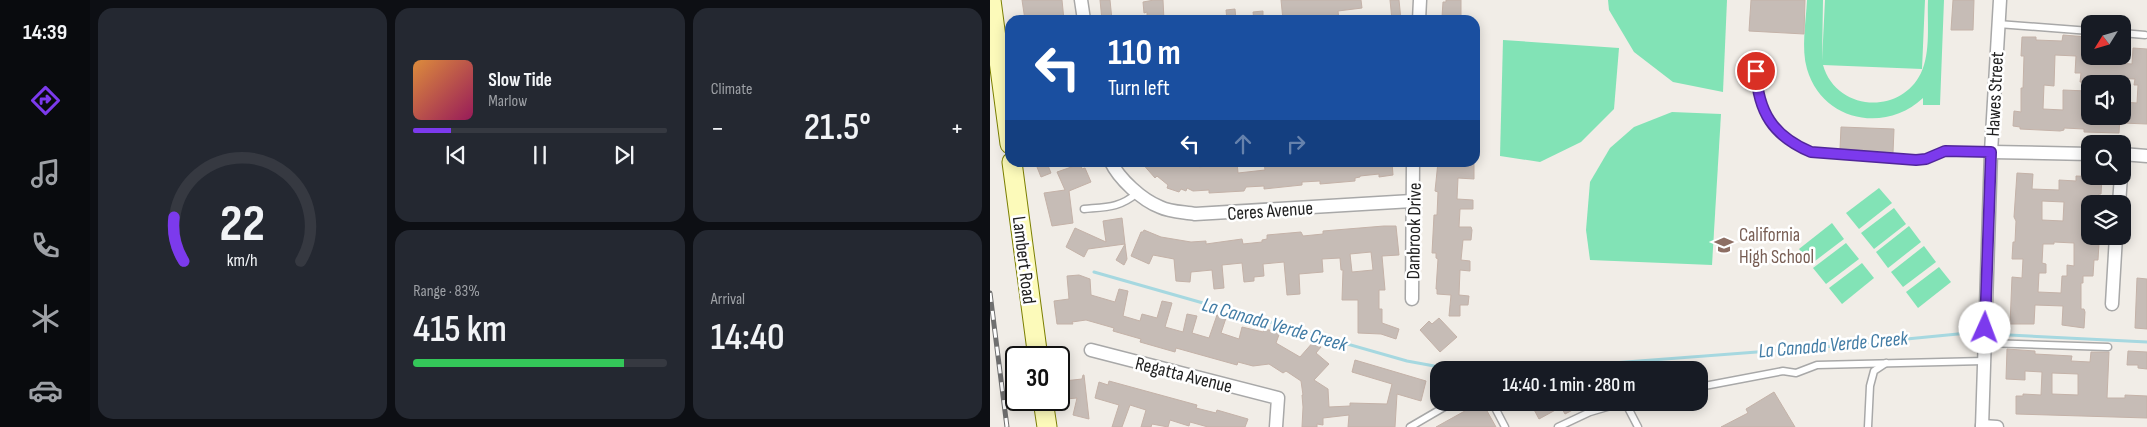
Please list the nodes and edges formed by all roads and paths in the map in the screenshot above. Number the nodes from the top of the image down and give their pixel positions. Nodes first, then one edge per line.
1 (991, 0) edge
2 (1081, 0) edge
3 (1420, 0) edge
4 (2000, 0) edge
5 (1083, 15) edge
6 (1419, 15) edge
7 (1998, 24) junction
8 (2081, 30) edge
9 (2131, 34) edge
10 (2145, 35) dead end
11 (1758, 57) dead end
12 (1005, 106) edge
13 (1991, 152) junction
14 (2081, 154) edge
15 (2131, 155) edge
16 (2147, 156) edge
17 (1013, 167) edge
18 (1113, 167) edge
19 (1414, 167) edge
20 (1136, 192) junction
21 (1412, 201) junction
22 (1084, 209) dead end
23 (2115, 245) edge
24 (1412, 298) dead end
25 (2112, 304) dead end
26 (1985, 337) junction
27 (1036, 346) edge
28 (2108, 346) dead end
29 (1091, 350) dead end
30 (1984, 361) junction
31 (1887, 362) junction
32 (1708, 385) edge
33 (1045, 411) edge
34 (1438, 411) edge
35 (1497, 411) edge
36 (1593, 411) edge
37 (1629, 411) edge
38 (1047, 427) edge
39 (1276, 427) edge
40 (1410, 427) edge
41 (1506, 427) edge
42 (1558, 427) edge
43 (1638, 427) edge
44 (1868, 427) edge
45 (1982, 427) edge
46 (1997, 427) edge

1 - 12 main road
2 - 5 street
3 - 6 street
4 - 7 street, Hawes Street
7 - 8 lane
7 - 13 street, Hawes Street
9 - 10 lane
11 - 13 lane
13 - 14 street
13 - 26 street, Hawes Street
15 - 16 street
17 - 27 main road, Lambert Road
18 - 20 street, Ceres Avenue
19 - 21 street, Danbrook Drive
20 - 21 street, Ceres Avenue
20 - 22 lane
21 - 24 street, Danbrook Drive
23 - 25 street
26 - 28 lane
26 - 30 street, Hawes Street
29 - 39 street, Regatta Avenue
30 - 31 lane
30 - 45 street, Hawes Street
31 - 32 lane
31 - 44 lane
33 - 38 main road
34 - 40 lane
35 - 41 lane
36 - 42 lane
37 - 43 lane
45 - 46 street

